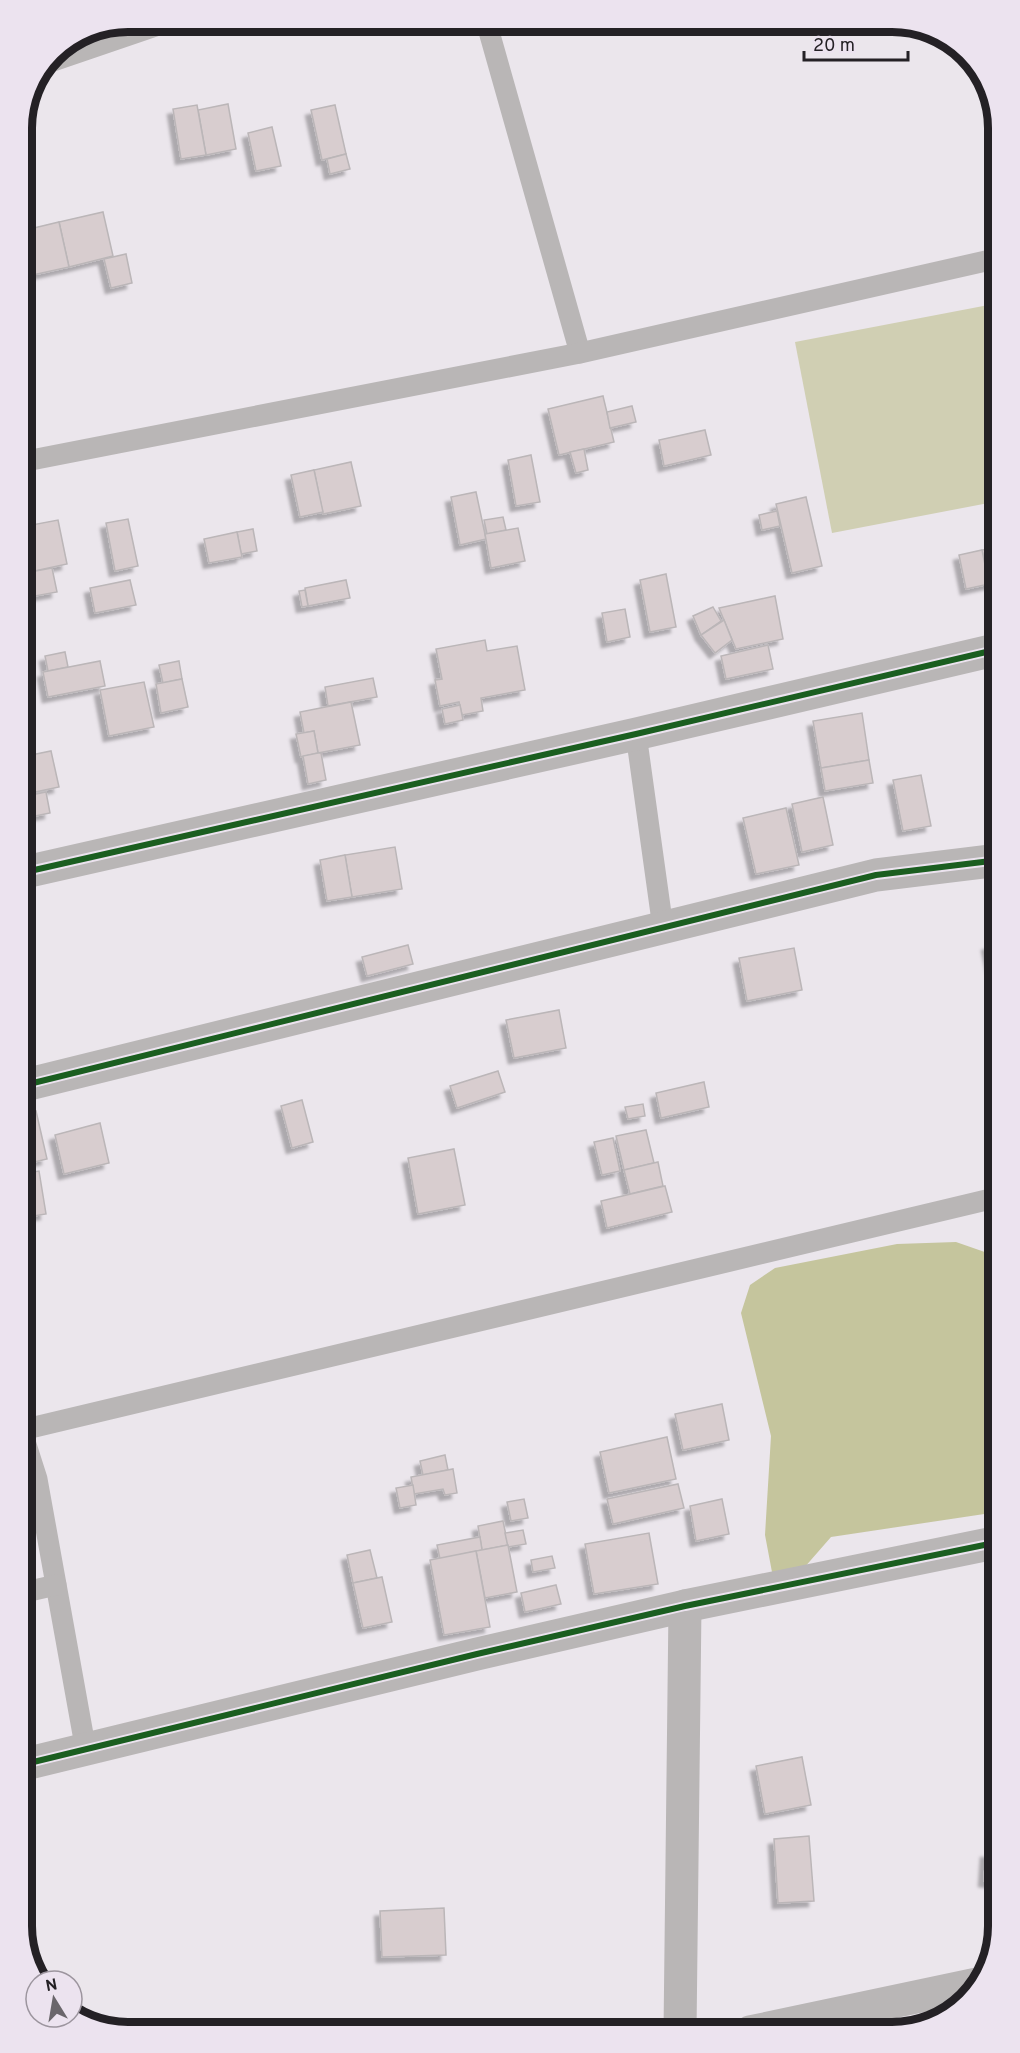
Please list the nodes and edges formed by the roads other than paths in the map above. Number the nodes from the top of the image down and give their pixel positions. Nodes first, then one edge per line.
1 (138, 32) edge
2 (489, 32) edge
3 (61, 58) edge
4 (988, 261) edge
5 (580, 354) junction
6 (32, 460) edge
7 (988, 652) edge
8 (636, 734) junction
9 (988, 861) edge
10 (32, 871) edge
11 (663, 928) junction
12 (32, 1083) edge
13 (988, 1200) edge
14 (32, 1427) edge
15 (32, 1462) edge
16 (988, 1544) edge
17 (56, 1585) junction
18 (32, 1590) edge
19 (685, 1606) junction
20 (86, 1751) junction
21 (32, 1763) edge
22 (967, 1986) edge
23 (680, 2022) edge
24 (798, 2022) edge

1 - 3 lane
2 - 5 lane
4 - 5 lane
5 - 6 lane
7 - 8 street
8 - 10 street
8 - 11 lane
9 - 11 street
11 - 12 street
13 - 14 lane
15 - 17 lane
16 - 19 street
17 - 18 lane
17 - 20 lane
19 - 20 street
19 - 23 street
20 - 21 street
22 - 24 street

